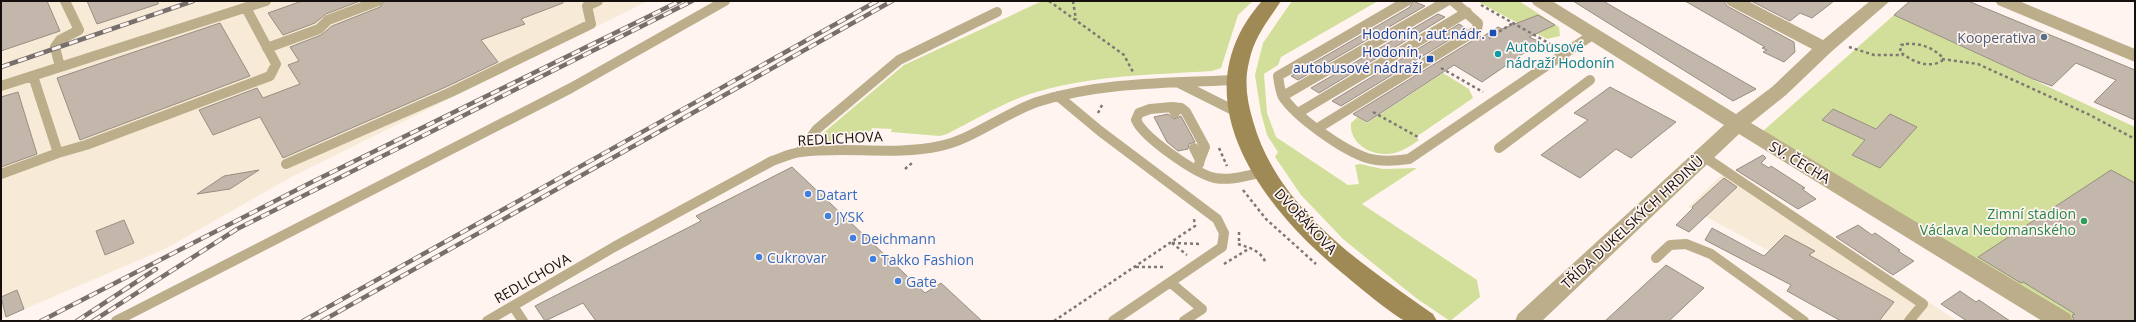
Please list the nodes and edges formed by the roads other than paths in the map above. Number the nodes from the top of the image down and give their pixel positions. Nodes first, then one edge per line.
1 (65, 1) edge
2 (266, 1) edge
3 (378, 1) edge
4 (598, 1) edge
5 (725, 1) edge
6 (1272, 1) edge
7 (1407, 1) edge
8 (1447, 1) edge
9 (1454, 1) edge
10 (1540, 1) edge
11 (1734, 1) edge
12 (1881, 1) edge
13 (2004, 1) edge
14 (246, 8) junction
15 (997, 12) dead end
16 (1467, 12) junction
17 (1592, 35) junction
18 (267, 48) junction
19 (1824, 48) junction
20 (2135, 56) edge
21 (60, 67) junction
22 (33, 76) junction
23 (1235, 80) junction
24 (1590, 80) dead end
25 (1178, 83) junction
26 (1, 86) edge
27 (1058, 96) junction
28 (1283, 96) junction
29 (1239, 113) junction
30 (1298, 113) junction
31 (1738, 123) junction
32 (1318, 128) junction
33 (1194, 148) dead end
34 (1499, 148) dead end
35 (800, 152) junction
36 (58, 153) junction
37 (1703, 156) junction
38 (286, 164) dead end
39 (1199, 165) junction
40 (1264, 172) junction
41 (1, 174) edge
42 (1656, 258) dead end
43 (1171, 283) junction
44 (513, 306) junction
45 (116, 321) edge
46 (487, 321) edge
47 (523, 321) edge
48 (1113, 321) edge
49 (1184, 321) edge
50 (1424, 321) edge
51 (1527, 321) edge
52 (1804, 321) edge
53 (1909, 321) edge
54 (2061, 321) edge

1 - 21 lane
2 - 14 lane
3 - 18 lane
4 - 38 lane
5 - 45 lane
6 - 23 main road, DVOŘÁKOVA
7 - 28 lane
8 - 28 lane
9 - 16 lane
10 - 17 street, SV. ČECHA
11 - 19 street
12 - 19 street, TŘÍDA DUKELSKÝCH HRDINŮ
13 - 20 street
14 - 18 lane
14 - 21 lane
15 - 35 lane
16 - 30 lane
16 - 32 lane
17 - 31 street, SV. ČECHA
17 - 32 lane
18 - 36 lane
19 - 31 street, TŘÍDA DUKELSKÝCH HRDINŮ
21 - 22 lane
22 - 26 lane
22 - 36 lane
23 - 25 lane, REDLICHOVA
23 - 29 main road, DVOŘÁKOVA
24 - 34 lane
25 - 27 lane, REDLICHOVA
25 - 29 lane
27 - 35 lane, REDLICHOVA
27 - 43 lane
28 - 30 lane
29 - 40 main road, DVOŘÁKOVA
30 - 32 lane
31 - 37 street, TŘÍDA DUKELSKÝCH HRDINŮ
31 - 54 street, SV. ČECHA
33 - 39 lane
35 - 44 lane, REDLICHOVA
36 - 41 lane
37 - 51 street, TŘÍDA DUKELSKÝCH HRDINŮ
37 - 53 lane
39 - 39 lane
39 - 40 lane
40 - 50 main road, DVOŘÁKOVA
42 - 52 lane
43 - 48 lane
43 - 49 lane
44 - 46 lane, REDLICHOVA
44 - 47 lane

